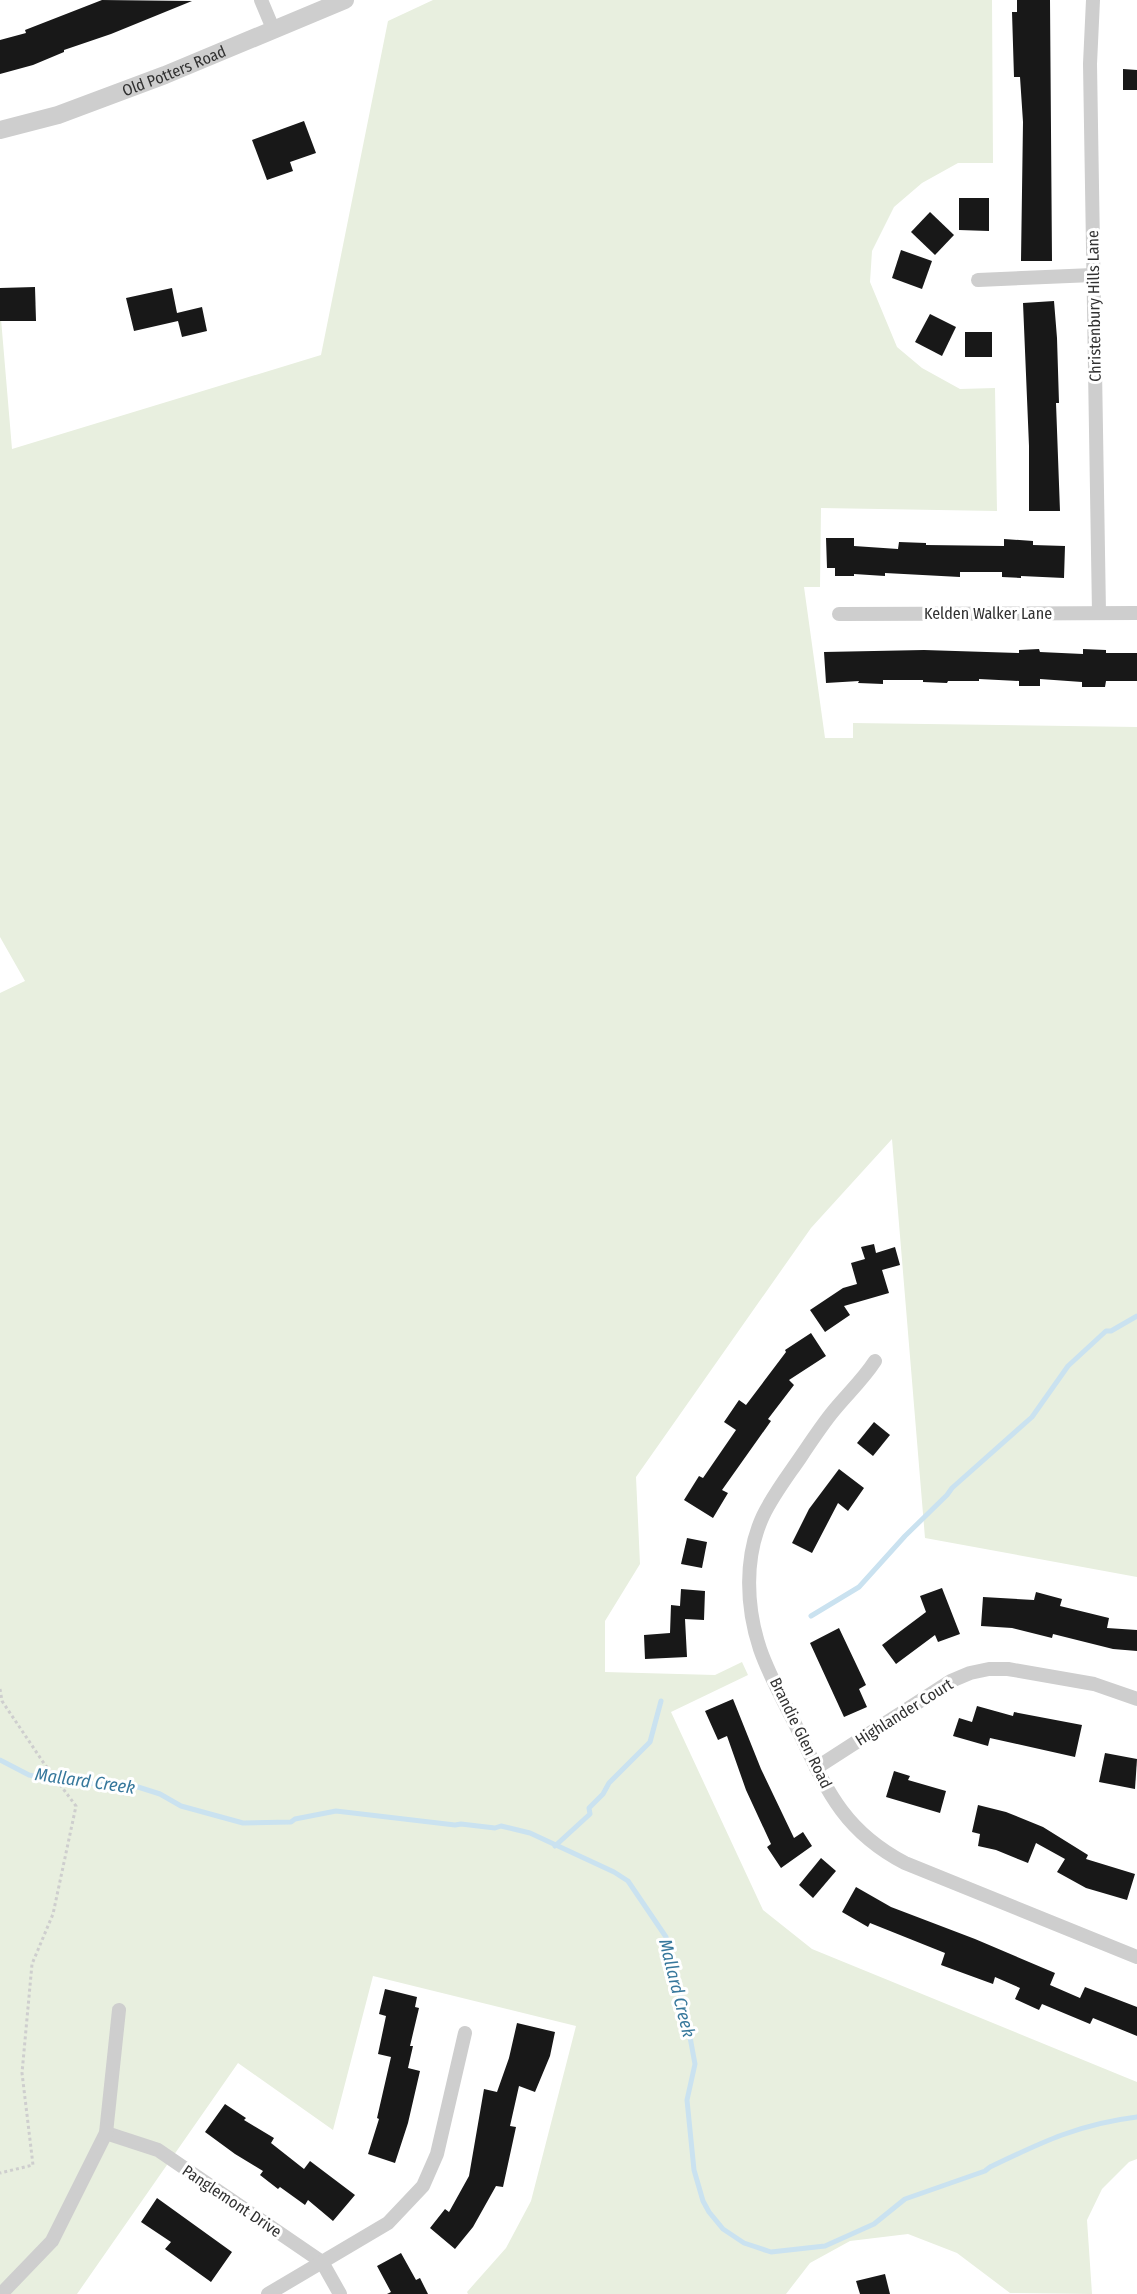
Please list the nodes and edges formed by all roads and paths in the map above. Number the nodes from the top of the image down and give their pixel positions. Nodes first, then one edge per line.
1 (261, 0) edge
2 (345, 0) edge
3 (1093, 0) edge
4 (274, 31) junction
5 (0, 130) edge
6 (1093, 275) junction
7 (978, 280) dead end
8 (1099, 613) junction
9 (1137, 613) edge
10 (839, 614) dead end
11 (875, 1361) dead end
12 (0, 1689) edge
13 (1137, 1699) edge
14 (816, 1768) junction
15 (1137, 1957) edge
16 (119, 2010) dead end
17 (465, 2033) dead end
18 (106, 2133) junction
19 (0, 2173) edge
20 (322, 2262) junction
21 (1, 2294) edge
22 (268, 2294) edge
23 (340, 2294) edge

1 - 4 street
2 - 4 street, Old Potters Road
3 - 6 street, Christenbury Hills Lane
4 - 5 street, Old Potters Road
6 - 7 street
6 - 8 street, Christenbury Hills Lane
8 - 9 street, Kelden Walker Lane
8 - 10 street, Kelden Walker Lane
11 - 14 street, Brandie Glen Road
12 - 19 path
13 - 14 street, Highlander Court
14 - 15 street, Brandie Glen Road
16 - 18 street
17 - 20 street
18 - 20 street, Panglemont Drive
18 - 21 street
20 - 22 street
20 - 23 street, Panglemont Drive

